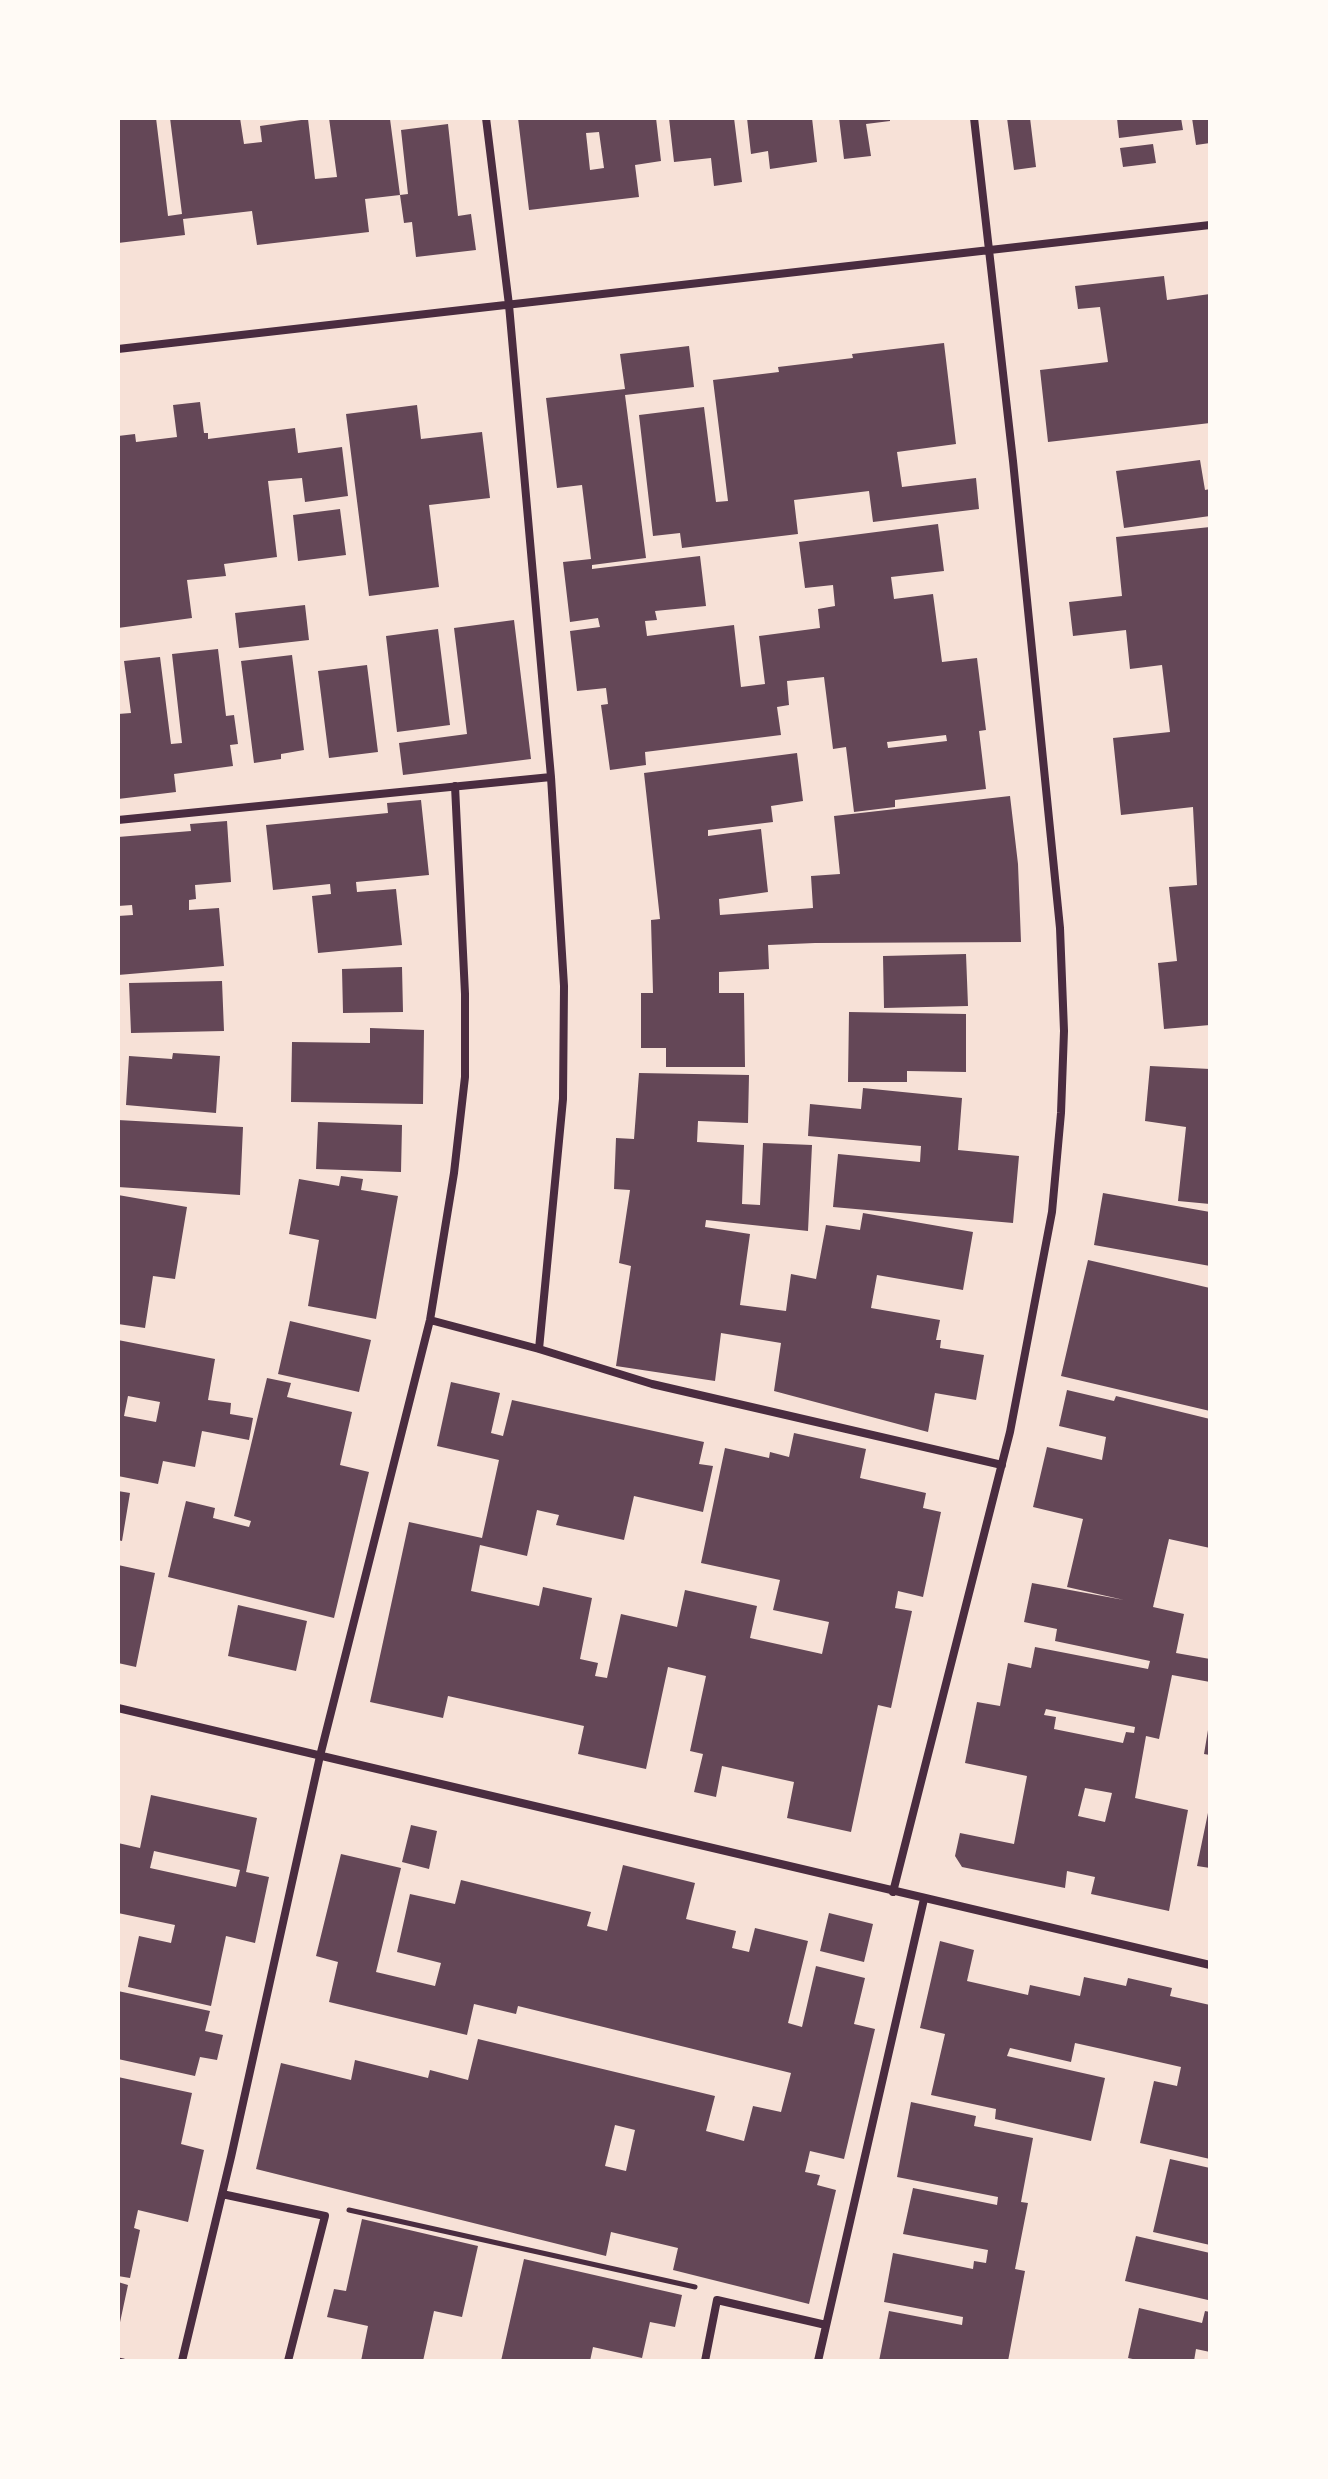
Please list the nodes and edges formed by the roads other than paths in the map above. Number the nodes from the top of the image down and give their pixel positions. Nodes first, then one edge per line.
1 (486, 118) edge
2 (974, 118) edge
3 (1210, 225) edge
4 (990, 250) junction
5 (509, 305) junction
6 (118, 349) edge
7 (551, 777) junction
8 (455, 786) junction
9 (118, 820) edge
10 (430, 1320) junction
11 (539, 1349) junction
12 (1002, 1465) junction
13 (118, 1708) edge
14 (320, 1756) junction
15 (893, 1892) junction
16 (924, 1899) junction
17 (1210, 1965) edge
18 (222, 2194) junction
19 (826, 2325) junction
20 (182, 2361) edge
21 (288, 2361) edge
22 (705, 2361) edge
23 (818, 2361) edge

1 - 5 street
2 - 4 street
3 - 4 street
4 - 5 street
4 - 12 street
5 - 6 street
5 - 7 street
7 - 8 street
7 - 11 street
8 - 9 street
8 - 10 street
10 - 11 street
10 - 14 street
11 - 12 street
12 - 15 street
13 - 14 street
14 - 15 street
14 - 18 street
15 - 16 street
16 - 17 street
16 - 19 street
18 - 20 street
18 - 21 street
19 - 22 street
19 - 23 street

